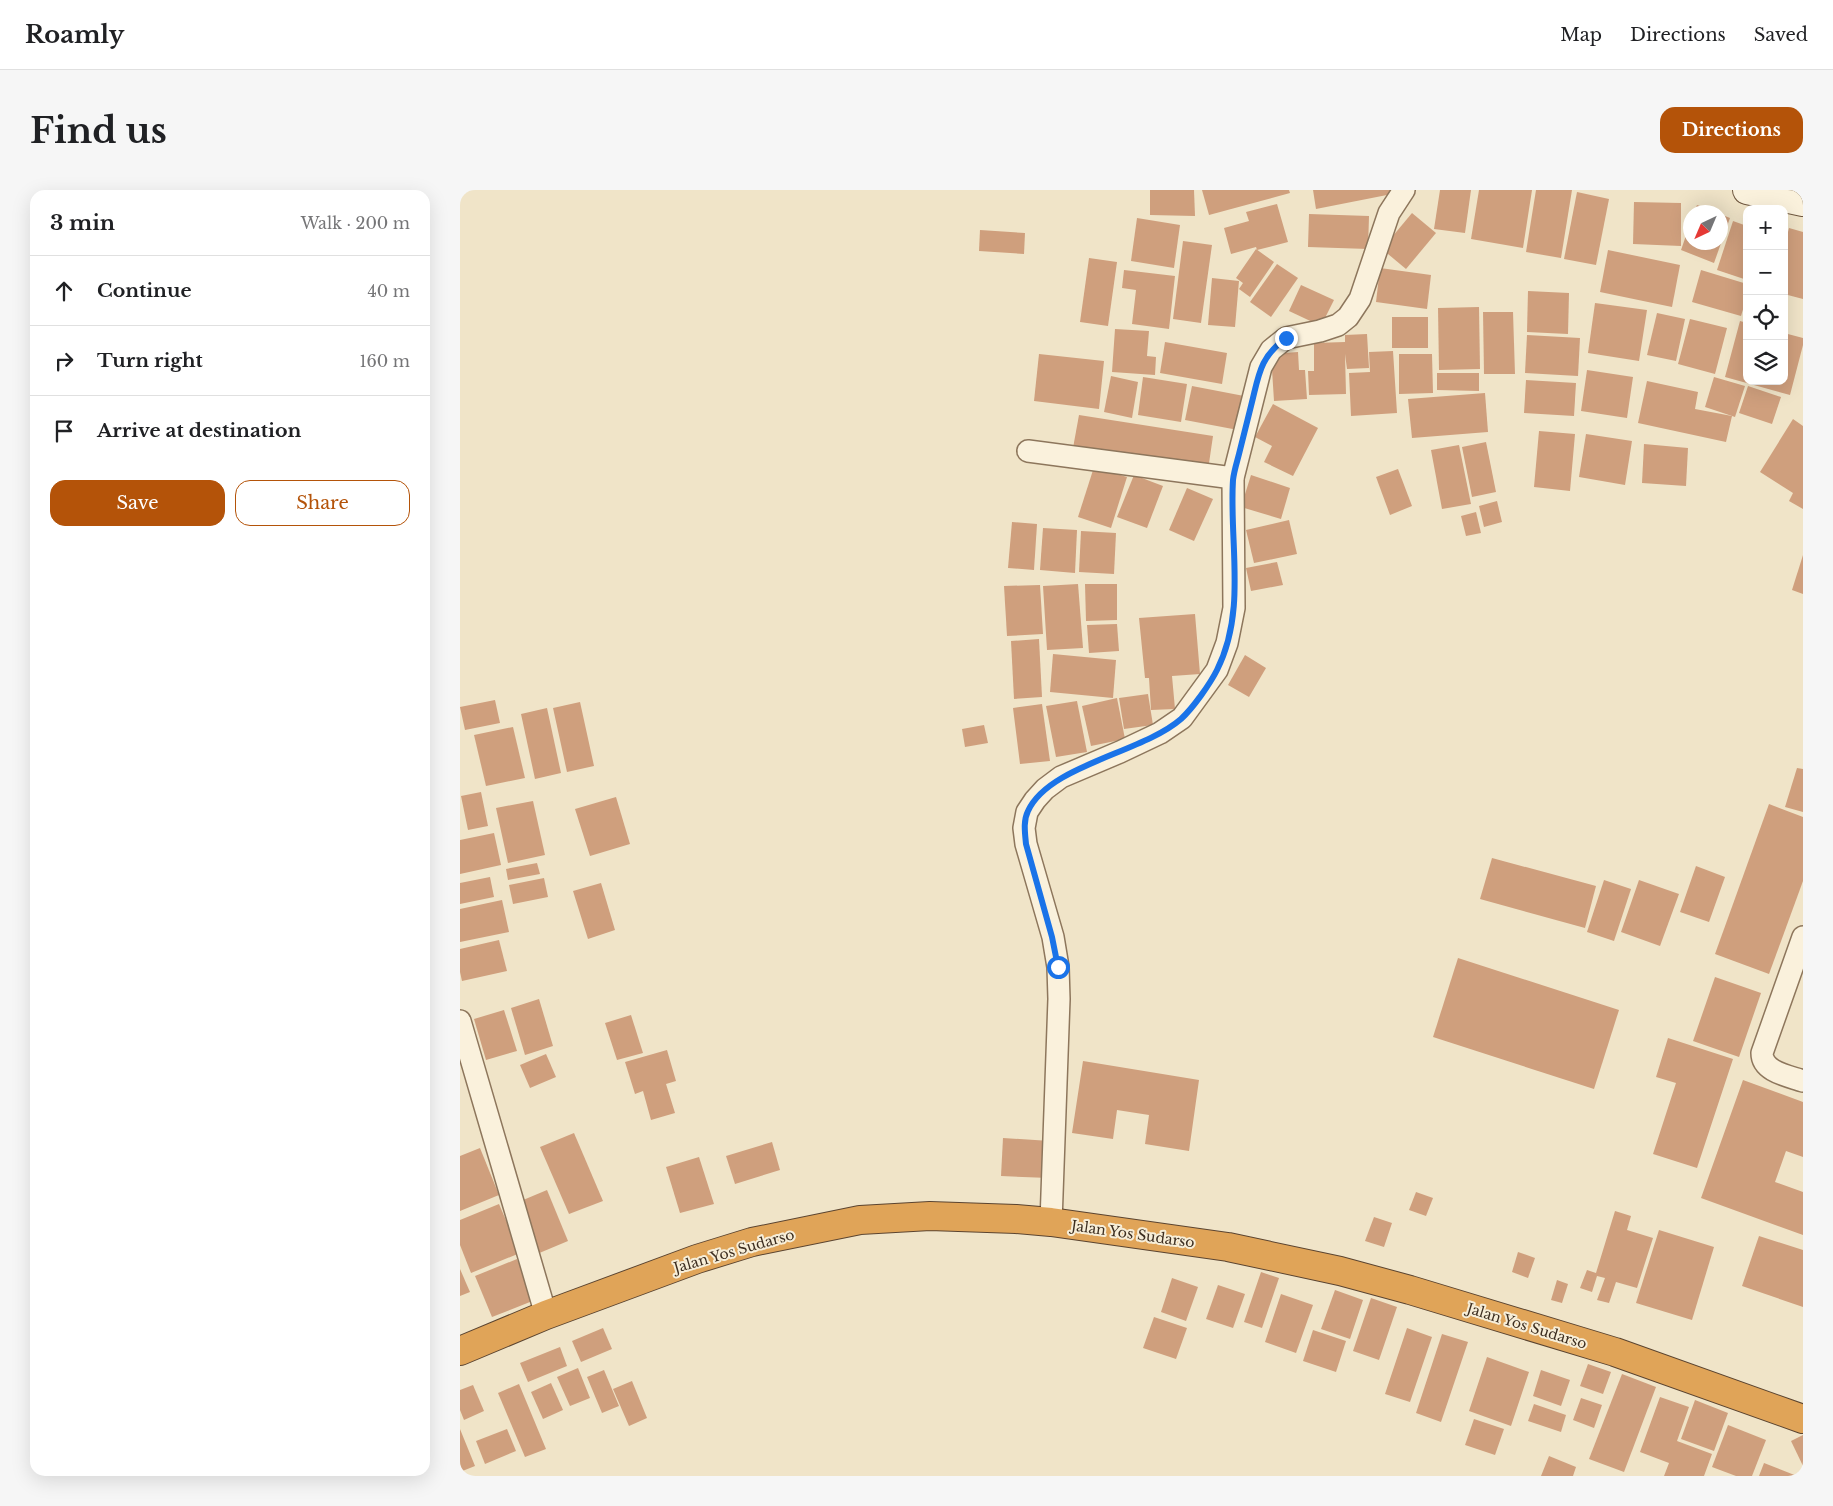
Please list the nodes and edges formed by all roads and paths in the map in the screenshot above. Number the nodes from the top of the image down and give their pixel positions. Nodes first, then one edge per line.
1 (1404, 190) edge
2 (1765, 192) edge
3 (1803, 202) edge
4 (1028, 451) dead end
5 (1233, 478) junction
6 (1803, 937) edge
7 (460, 1021) edge
8 (1803, 1081) edge
9 (1051, 1222) junction
10 (546, 1315) junction
11 (460, 1350) edge
12 (1803, 1419) edge

1 - 5 street
2 - 3 street
4 - 5 street
5 - 9 street
6 - 8 street
7 - 10 street
9 - 10 highway, Jalan Yos Sudarso
9 - 12 highway, Jalan Yos Sudarso
10 - 11 highway, Jalan Yos Sudarso

